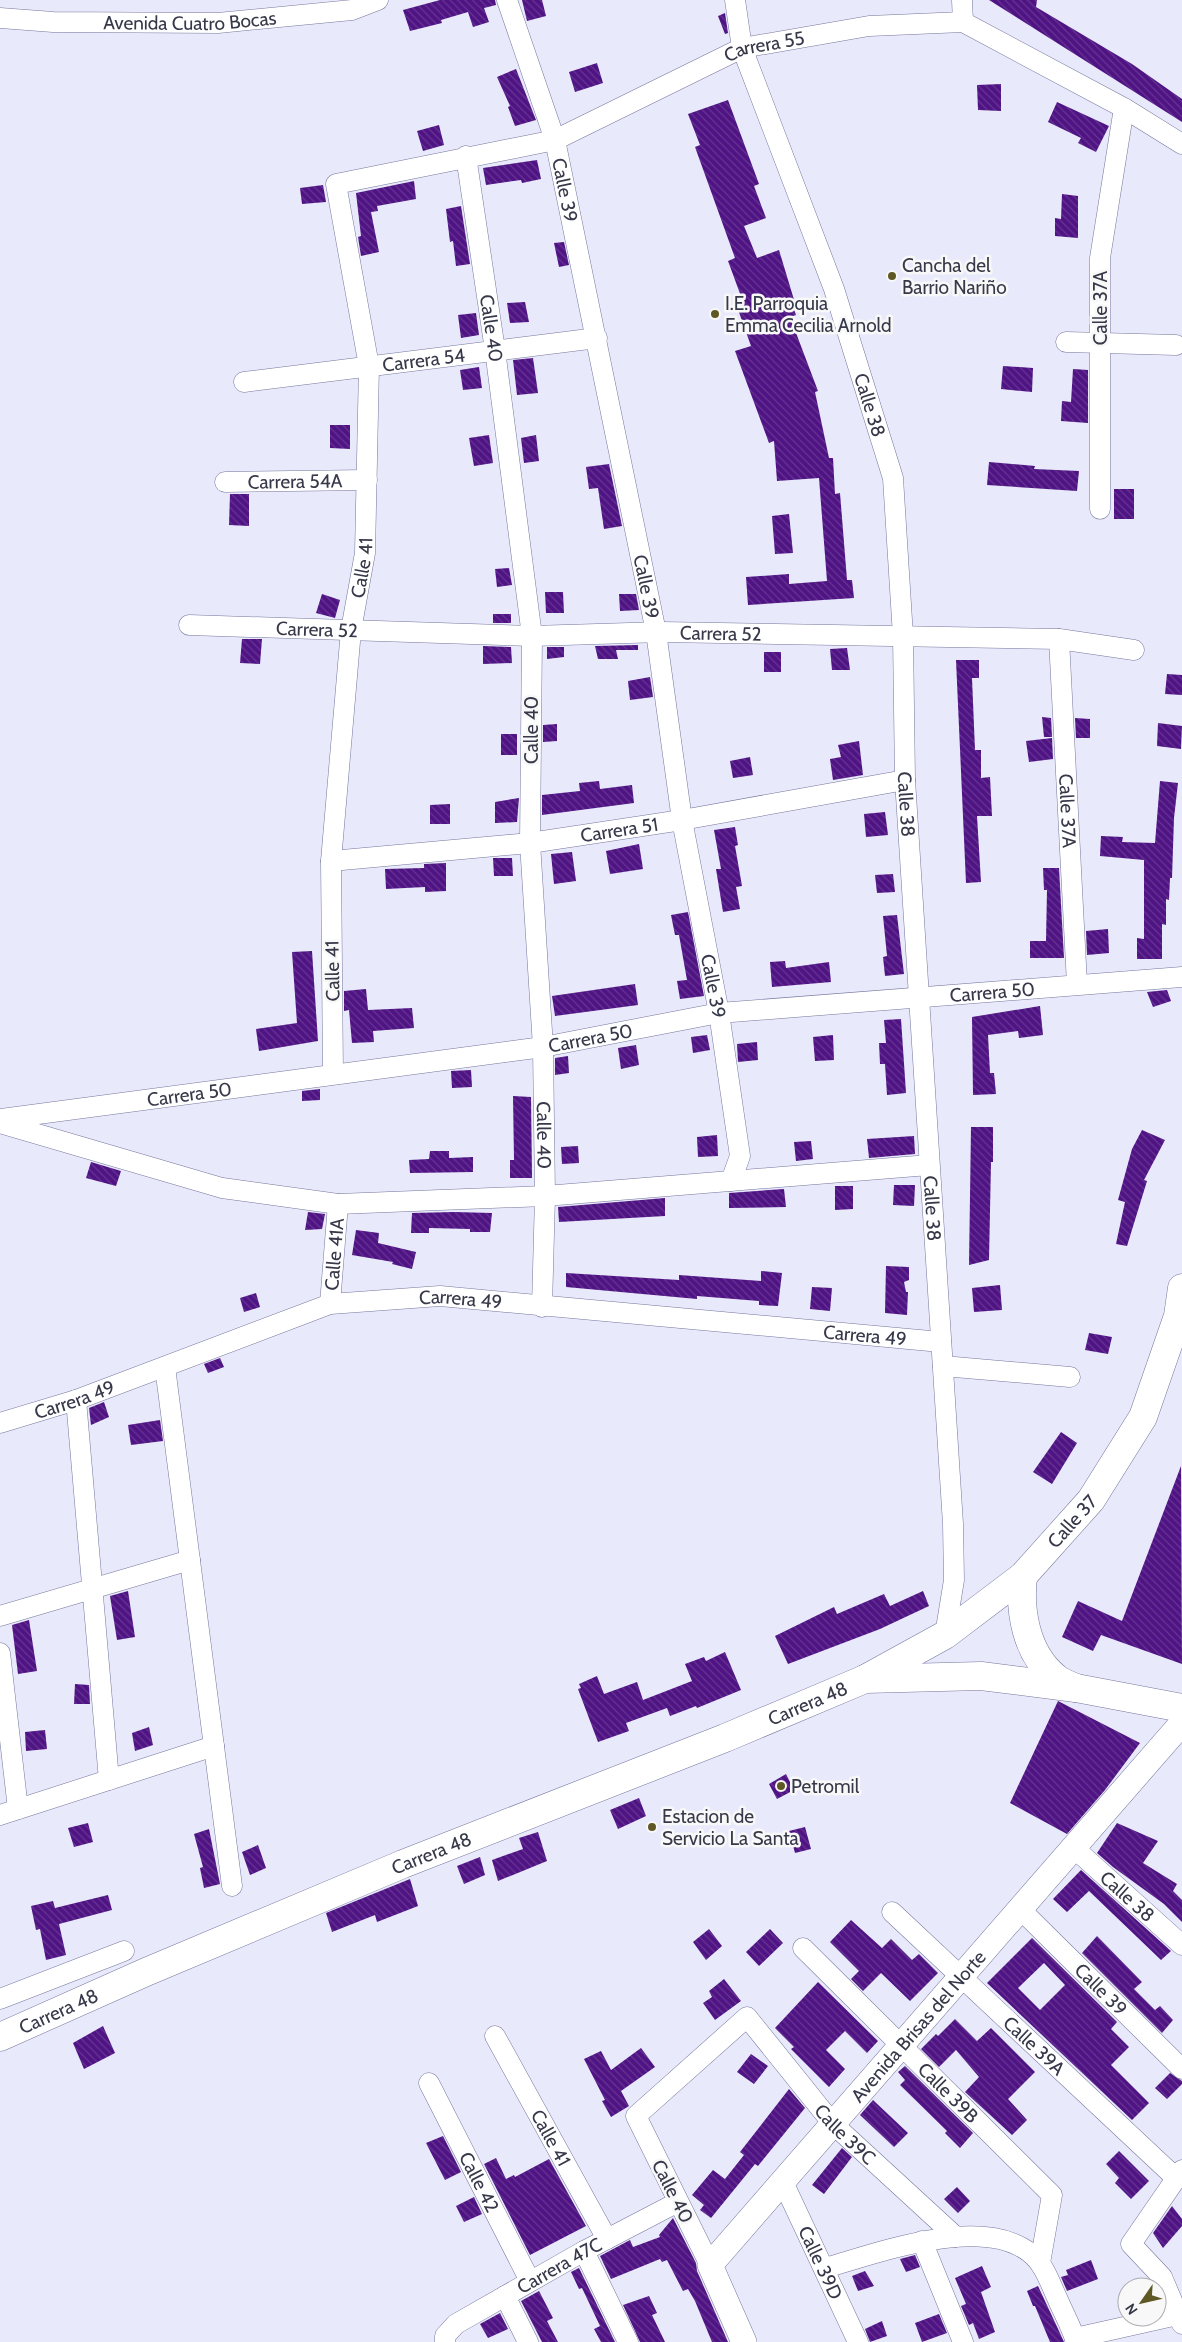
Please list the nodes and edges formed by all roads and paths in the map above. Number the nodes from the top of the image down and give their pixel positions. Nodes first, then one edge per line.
1 (378, 0) edge
2 (507, 0) edge
3 (735, 0) edge
4 (962, 0) edge
5 (0, 18) edge
6 (964, 22) junction
7 (742, 48) junction
8 (1124, 108) junction
9 (555, 140) junction
10 (1182, 144) edge
11 (466, 156) junction
12 (336, 184) joint
13 (597, 338) junction
14 (1066, 342) dead end
15 (1100, 343) junction
16 (1176, 346) dead end
17 (495, 350) junction
18 (369, 366) junction
19 (244, 382) dead end
20 (367, 480) junction
21 (225, 482) dead end
22 (1100, 509) dead end
23 (189, 625) dead end
24 (351, 630) junction
25 (656, 632) junction
26 (532, 636) junction
27 (902, 636) junction
28 (1059, 639) junction
29 (1134, 650) dead end
30 (905, 780) junction
31 (682, 820) junction
32 (530, 843) junction
33 (331, 861) junction
34 (1182, 977) edge
35 (1077, 984) junction
36 (918, 998) junction
37 (719, 1013) junction
38 (543, 1047) junction
39 (333, 1074) junction
40 (0, 1119) edge
41 (0, 1123) edge
42 (929, 1165) junction
43 (731, 1181) junction
44 (545, 1196) junction
45 (338, 1204) junction
46 (1182, 1288) edge
47 (330, 1304) junction
48 (542, 1308) junction
49 (1180, 1316) edge
50 (941, 1342) junction
51 (943, 1366) junction
52 (165, 1367) junction
53 (1070, 1377) dead end
54 (76, 1400) junction
55 (0, 1423) edge
56 (190, 1560) junction
57 (1023, 1576) junction
58 (92, 1588) junction
59 (0, 1616) edge
60 (945, 1635) junction
61 (0, 1653) edge
62 (865, 1679) junction
63 (1076, 1688) junction
64 (1182, 1708) edge
65 (1182, 1723) edge
66 (214, 1746) junction
67 (109, 1780) junction
68 (9, 1812) edge
69 (1074, 1848) junction
70 (232, 1886) dead end
71 (1020, 1909) junction
72 (892, 1912) dead end
73 (1182, 1945) edge
74 (803, 1948) dead end
75 (124, 1951) dead end
76 (960, 1978) junction
77 (0, 1999) edge
78 (0, 2036) edge
79 (495, 2036) dead end
80 (902, 2045) junction
81 (1182, 2069) edge
82 (429, 2083) dead end
83 (636, 2116) joint
84 (833, 2124) junction
85 (1179, 2174) edge
86 (783, 2182) junction
87 (678, 2202) junction
88 (956, 2237) junction
89 (608, 2239) junction
90 (922, 2241) junction
91 (584, 2251) junction
92 (1040, 2263) junction
93 (710, 2265) junction
94 (825, 2268) junction
95 (530, 2281) junction
96 (505, 2296) junction
97 (1181, 2318) edge
98 (445, 2339) edge
99 (1076, 2340) edge
100 (528, 2342) edge
101 (628, 2342) edge
102 (744, 2342) edge
103 (858, 2342) edge
104 (962, 2342) edge

1 - 5 street, Avenida Cuatro Bocas
2 - 9 street, Calle 39
3 - 7 street, Calle 38
4 - 6 street
6 - 7 street, Carrera 55
6 - 8 street
7 - 9 street, Carrera 55
7 - 27 street, Calle 38
8 - 10 street
8 - 15 street, Calle 37A
9 - 11 street, Carrera 55
9 - 13 street, Calle 39
11 - 12 street, Carrera 55
11 - 17 street, Calle 40
12 - 18 street, Calle 41
13 - 17 street, Carrera 54
13 - 25 street, Calle 39
14 - 15 street
15 - 16 street
15 - 22 street, Calle 37A
17 - 18 street, Carrera 54
17 - 26 street, Calle 40
18 - 19 street, Carrera 54
18 - 20 street, Calle 41
20 - 21 street, Carrera 54A
20 - 24 street, Calle 41
23 - 24 street, Carrera 52
24 - 26 street, Carrera 52
24 - 33 street, Calle 41
25 - 26 street, Carrera 52
25 - 27 street, Carrera 52
25 - 31 street, Calle 39
26 - 32 street, Calle 40
27 - 28 street, Carrera 52
27 - 30 street, Calle 38
28 - 29 street, Carrera 52
28 - 35 street, Calle 37A
30 - 31 street, Carrera 51
30 - 36 street, Calle 38
31 - 32 street, Carrera 51
31 - 37 street, Calle 39
32 - 33 street, Carrera 51
32 - 38 street, Calle 40
33 - 39 street, Calle 41
34 - 35 street, Carrera 50
35 - 36 street, Carrera 50
36 - 37 street, Carrera 50
36 - 42 street, Calle 38
37 - 38 street, Carrera 50
37 - 43 street, Calle 39
38 - 39 street, Carrera 50
38 - 44 street, Calle 40
39 - 40 street, Carrera 50
41 - 45 street
42 - 43 street
42 - 50 street, Calle 38
43 - 44 street
44 - 45 street
44 - 48 street, Calle 40
45 - 47 street, Calle 41A
46 - 49 main road, Calle 37
47 - 48 street, Carrera 49
47 - 52 street, Carrera 49
48 - 50 street, Carrera 49
49 - 57 main road, Calle 37
50 - 51 street, Calle 38
51 - 53 street
51 - 60 street, Calle 38
52 - 54 street, Carrera 49
52 - 56 street
54 - 55 street, Carrera 49
54 - 58 street
56 - 58 street
56 - 66 street
57 - 60 main road, Calle 37
57 - 63 main road
58 - 59 street
58 - 67 street
60 - 62 main road, Calle 37
61 - 68 street
62 - 63 main road
62 - 78 main road, Carrera 48
63 - 64 main road
65 - 69 street, Avenida Brisas del Norte
66 - 67 street
66 - 70 street
67 - 68 street
69 - 71 street, Avenida Brisas del Norte
69 - 73 street, Calle 38
71 - 76 street, Avenida Brisas del Norte
71 - 81 street, Calle 39
72 - 76 street, Calle 39A
74 - 80 street, Calle 39B
75 - 77 street
76 - 80 street, Avenida Brisas del Norte
76 - 85 street, Calle 39A
79 - 89 street, Calle 41
80 - 84 street, Avenida Brisas del Norte
80 - 92 street, Calle 39B
82 - 95 street, Calle 42
83 - 84 street, Calle 39C
83 - 87 street, Calle 40
84 - 86 street, Avenida Brisas del Norte
84 - 88 street, Calle 39C
85 - 97 street
86 - 93 street, Avenida Brisas del Norte
86 - 94 street, Calle 39D
87 - 89 street, Carrera 47C
87 - 93 street, Calle 40
88 - 90 street
88 - 92 street
89 - 91 street, Carrera 47C
90 - 94 street
90 - 104 street
91 - 95 street, Carrera 47C
91 - 101 street
92 - 99 street
93 - 102 street
94 - 103 street, Calle 39D
95 - 96 street, Carrera 47C
96 - 98 street, Carrera 47C
96 - 100 street
97 - 99 street

